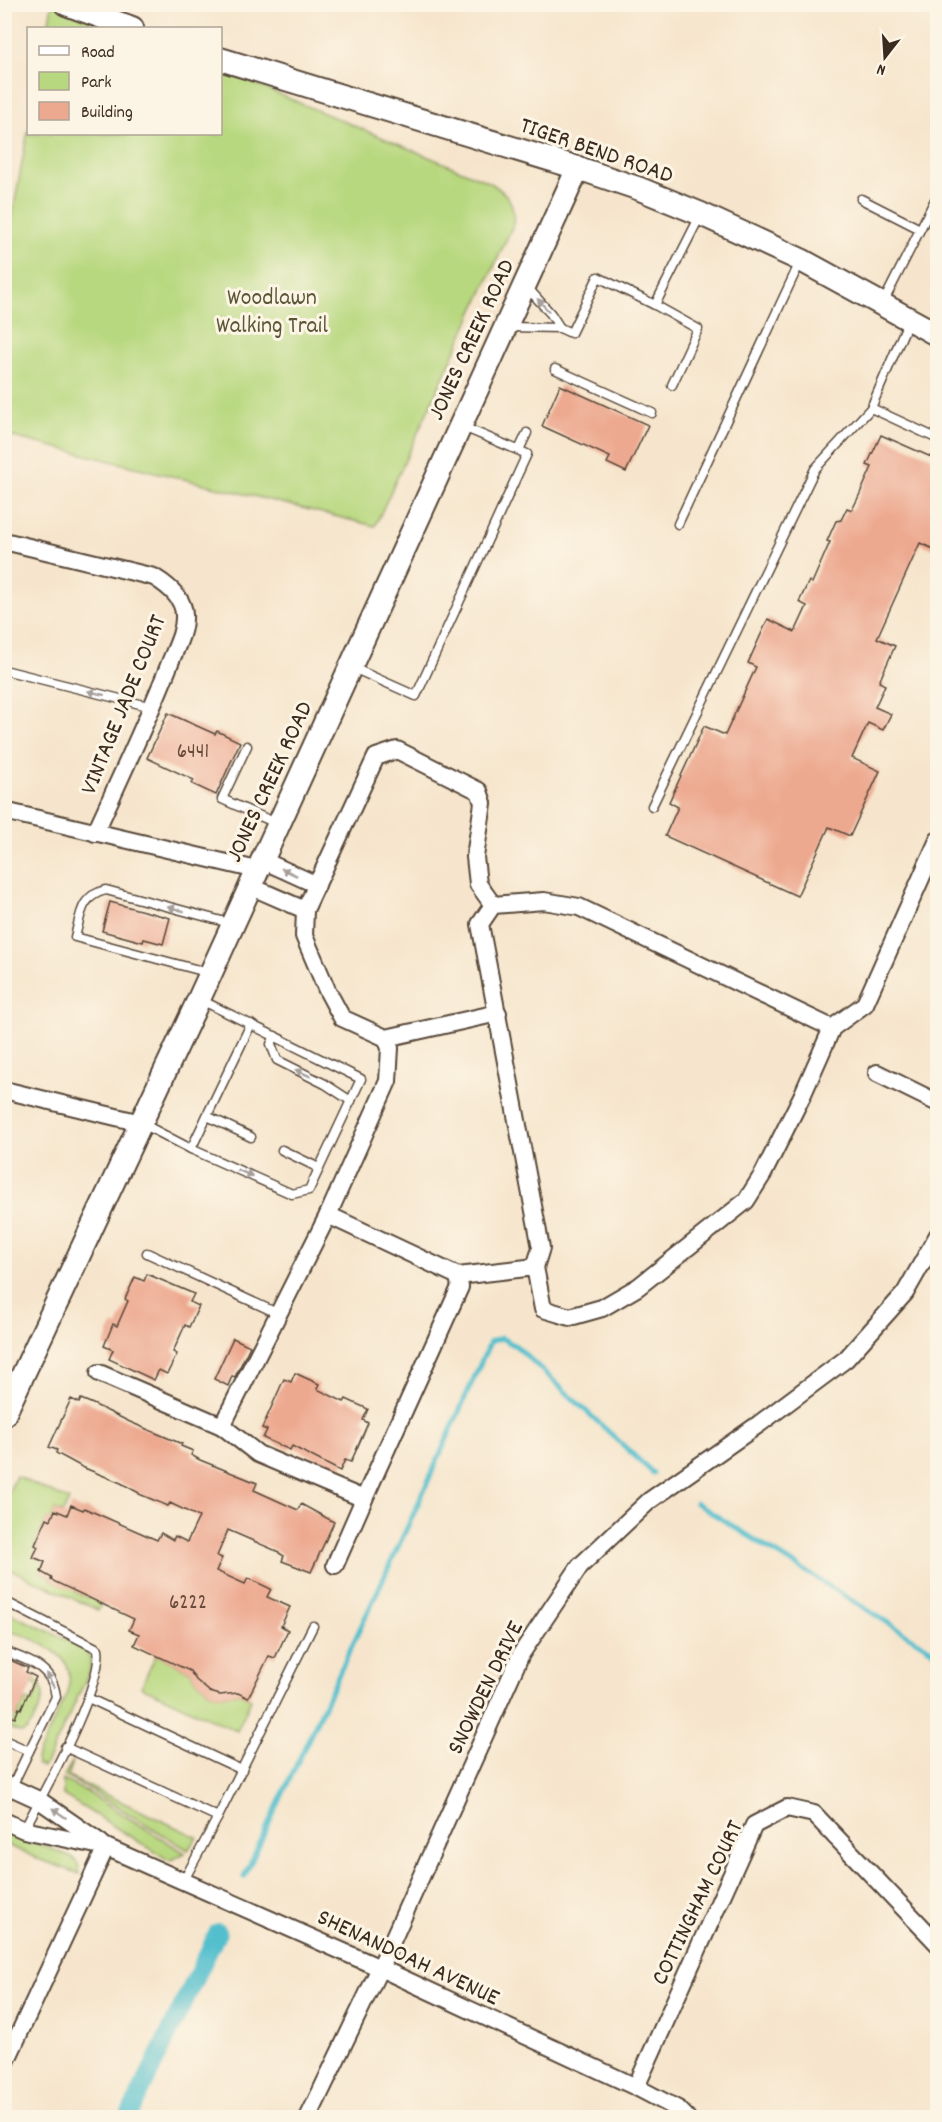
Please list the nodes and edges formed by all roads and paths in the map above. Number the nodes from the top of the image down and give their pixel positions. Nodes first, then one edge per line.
1 (66, 4) edge
2 (129, 27) edge
3 (222, 60) edge
4 (578, 168) junction
5 (938, 194) edge
6 (861, 199) dead end
7 (701, 214) junction
8 (920, 229) junction
9 (801, 260) junction
10 (525, 285) junction
11 (883, 303) junction
12 (655, 305) junction
13 (910, 319) junction
14 (505, 326) junction
15 (560, 328) junction
16 (938, 335) edge
17 (555, 369) dead end
18 (672, 385) dead end
19 (871, 408) junction
20 (652, 413) dead end
21 (460, 425) junction
22 (527, 433) dead end
23 (938, 439) edge
24 (519, 450) junction
25 (678, 524) dead end
26 (4, 541) edge
27 (350, 667) junction
28 (4, 670) edge
29 (152, 707) junction
30 (247, 746) dead end
31 (652, 806) dead end
32 (4, 811) edge
33 (278, 825) junction
34 (95, 833) junction
35 (938, 840) edge
36 (257, 872) junction
37 (317, 885) junction
38 (493, 904) junction
39 (305, 910) junction
40 (233, 924) junction
41 (210, 974) junction
42 (199, 999) junction
43 (498, 1013) junction
44 (251, 1024) junction
45 (832, 1028) junction
46 (275, 1036) junction
47 (386, 1038) junction
48 (877, 1073) dead end
49 (4, 1090) edge
50 (351, 1101) junction
51 (938, 1103) edge
52 (207, 1116) junction
53 (141, 1123) junction
54 (251, 1137) dead end
55 (191, 1149) junction
56 (282, 1150) dead end
57 (319, 1168) junction
58 (328, 1215) junction
59 (938, 1235) edge
60 (147, 1253) dead end
61 (535, 1267) junction
62 (458, 1276) junction
63 (279, 1314) junction
64 (99, 1373) dead end
65 (4, 1415) edge
66 (222, 1426) junction
67 (364, 1499) junction
68 (335, 1565) dead end
69 (4, 1601) edge
70 (314, 1626) dead end
71 (4, 1651) edge
72 (88, 1698) junction
73 (4, 1740) edge
74 (65, 1747) junction
75 (29, 1751) junction
76 (242, 1770) junction
77 (8, 1786) edge
78 (39, 1800) junction
79 (4, 1803) edge
80 (218, 1817) junction
81 (4, 1821) edge
82 (24, 1830) junction
83 (106, 1847) junction
84 (184, 1880) junction
85 (938, 1944) edge
86 (380, 1968) junction
87 (4, 2066) edge
88 (636, 2087) junction
89 (308, 2118) edge
90 (687, 2118) edge

1 - 2 main road
3 - 4 main road, TIGER BEND ROAD
4 - 7 main road, TIGER BEND ROAD
4 - 10 main road, JONES CREEK ROAD
5 - 8 lane
6 - 8 lane
7 - 9 main road, TIGER BEND ROAD
7 - 12 lane
8 - 11 lane
9 - 11 main road, TIGER BEND ROAD
9 - 25 lane
10 - 14 main road, JONES CREEK ROAD
15 -> 10 lane
11 - 13 main road, TIGER BEND ROAD
12 - 15 lane
12 - 18 lane
13 - 16 main road, TIGER BEND ROAD
13 - 19 lane
14 - 15 lane
14 - 21 main road, JONES CREEK ROAD
17 - 20 lane
19 - 23 lane
19 - 31 lane
21 - 24 lane
21 - 27 main road, JONES CREEK ROAD
22 - 24 lane
24 - 27 lane
26 - 29 street, VINTAGE JADE COURT
27 - 33 main road, JONES CREEK ROAD
29 -> 28 lane
29 - 34 street, VINTAGE JADE COURT
30 - 33 lane
32 - 34 street
33 - 36 main road, JONES CREEK ROAD
34 - 36 street
35 - 45 street
37 -> 36 street
36 - 39 street
36 - 40 main road, JONES CREEK ROAD
37 - 38 street
37 - 39 street
38 - 43 street
38 - 45 street
39 - 47 street
40 - 41 main road, JONES CREEK ROAD
40 -> 41 lane
41 - 42 main road, JONES CREEK ROAD
42 - 44 lane
42 - 53 main road, JONES CREEK ROAD
43 - 47 street
43 - 61 street
44 - 46 lane
44 - 52 lane
45 - 61 street
50 -> 46 lane
46 - 50 lane
47 - 58 street
48 - 51 street
49 - 53 street
50 - 57 lane
52 - 54 lane
52 - 55 lane
53 - 55 lane
53 - 65 main road, JONES CREEK ROAD
55 -> 57 lane
56 - 57 lane
58 - 62 street
58 - 63 street
59 - 86 street, SNOWDEN DRIVE
60 - 63 lane
61 - 62 street
62 - 67 street
63 - 66 street
64 - 66 street
66 - 67 street
67 - 68 street
69 - 72 lane
70 - 76 lane
75 -> 71 lane
72 - 74 lane
72 - 76 lane
73 - 75 lane
74 - 78 lane
74 - 80 lane
75 - 77 lane
76 - 80 lane
77 - 78 street, SHENANDOAH AVENUE
77 - 79 lane
78 - 82 lane
83 -> 78 street, SHENANDOAH AVENUE
80 - 84 lane
81 - 82 street, SHENANDOAH AVENUE
82 - 83 street, SHENANDOAH AVENUE
83 - 84 street, SHENANDOAH AVENUE
83 - 87 street
84 - 86 street, SHENANDOAH AVENUE
85 - 88 street, COTTINGHAM COURT
86 - 88 street, SHENANDOAH AVENUE
86 - 89 street, SNOWDEN DRIVE
88 - 90 street, SHENANDOAH AVENUE

